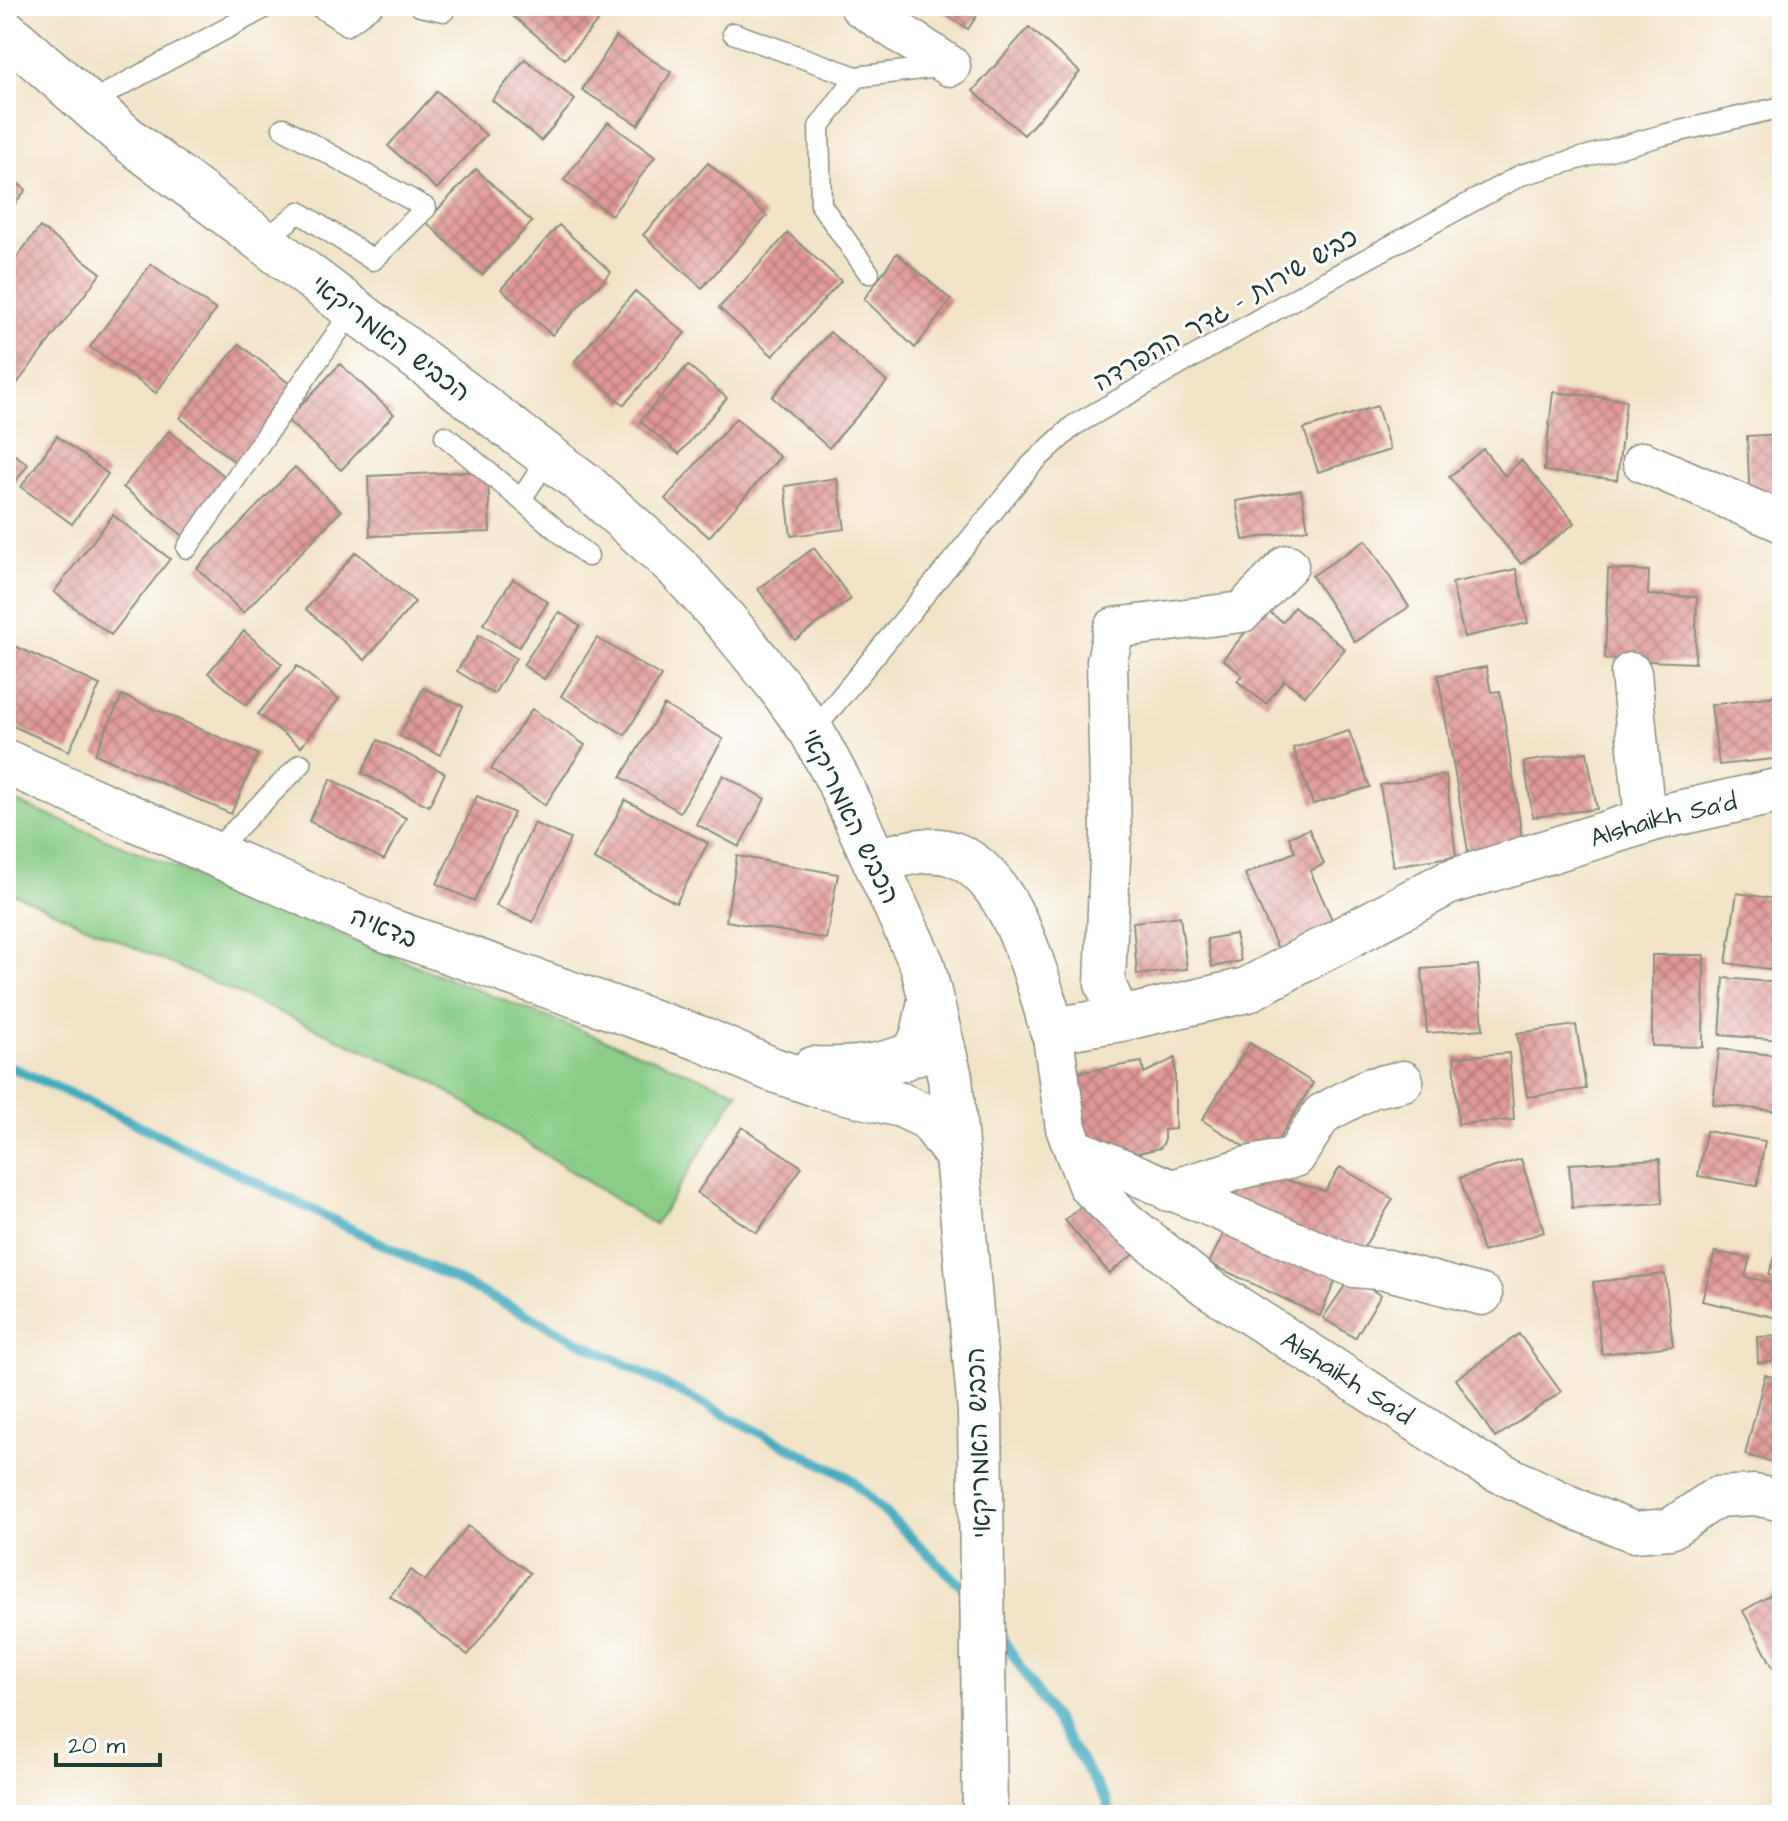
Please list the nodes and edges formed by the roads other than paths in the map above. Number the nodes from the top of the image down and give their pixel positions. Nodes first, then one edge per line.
1 (268, 6) edge
2 (318, 6) edge
3 (373, 6) edge
4 (420, 6) edge
5 (860, 6) edge
6 (444, 11) dead end
7 (6, 32) edge
8 (733, 33) dead end
9 (950, 66) joint
10 (856, 77) junction
11 (87, 104) junction
12 (1782, 107) edge
13 (283, 128) dead end
14 (263, 242) junction
15 (869, 273) dead end
16 (353, 310) junction
17 (445, 436) dead end
18 (549, 457) junction
19 (1643, 462) dead end
20 (521, 499) junction
21 (1782, 522) edge
22 (187, 548) dead end
23 (588, 556) dead end
24 (1288, 565) dead end
25 (1631, 673) dead end
26 (812, 732) junction
27 (6, 762) edge
28 (301, 764) dead end
29 (1782, 790) edge
30 (1645, 821) junction
31 (212, 853) junction
32 (875, 861) junction
33 (930, 999) junction
34 (1121, 1019) junction
35 (1052, 1030) junction
36 (771, 1069) junction
37 (950, 1077) junction
38 (1403, 1081) dead end
39 (884, 1101) junction
40 (1075, 1149) junction
41 (957, 1156) junction
42 (1169, 1191) junction
43 (1482, 1295) dead end
44 (1782, 1501) edge
45 (985, 1815) edge

1 - 11 lane
2 - 3 lane
4 - 6 lane
5 - 9 street
7 - 11 main road, הכביש האמריקאי
8 - 10 lane
9 - 10 lane
10 - 15 lane
11 - 14 main road, הכביש האמריקאי
12 - 26 lane, כביש שירות - גדר ההפרדה
13 - 14 lane
14 - 16 main road, הכביש האמריקאי
16 - 18 main road, הכביש האמריקאי
16 - 22 lane
17 - 20 lane
18 - 20 lane
18 - 26 main road, הכביש האמריקאי
19 - 21 street
20 - 23 lane
24 - 34 street
25 - 30 street
26 - 32 main road, הכביש האמריקאי
27 - 31 main road, בדאיה
28 - 31 lane
29 - 30 main road, Alshaikh Sa'd
30 - 34 main road, Alshaikh Sa'd
31 - 36 main road, בדאיה
32 - 33 main road, הכביש האמריקאי
32 - 35 main road, Alshaikh Sa'd
33 - 36 main road
33 - 37 main road, הכביש האמריקאי
34 - 35 main road, Alshaikh Sa'd
35 - 40 street, Alshaikh Sa'd
36 - 39 main road, בדאיה
37 - 39 main road
37 - 41 main road, הכביש האמריקאי
38 - 42 street
39 - 41 main road
40 - 42 street
40 - 44 street, Alshaikh Sa'd
41 - 45 main road, הכביש האמריקאי
42 - 43 street

